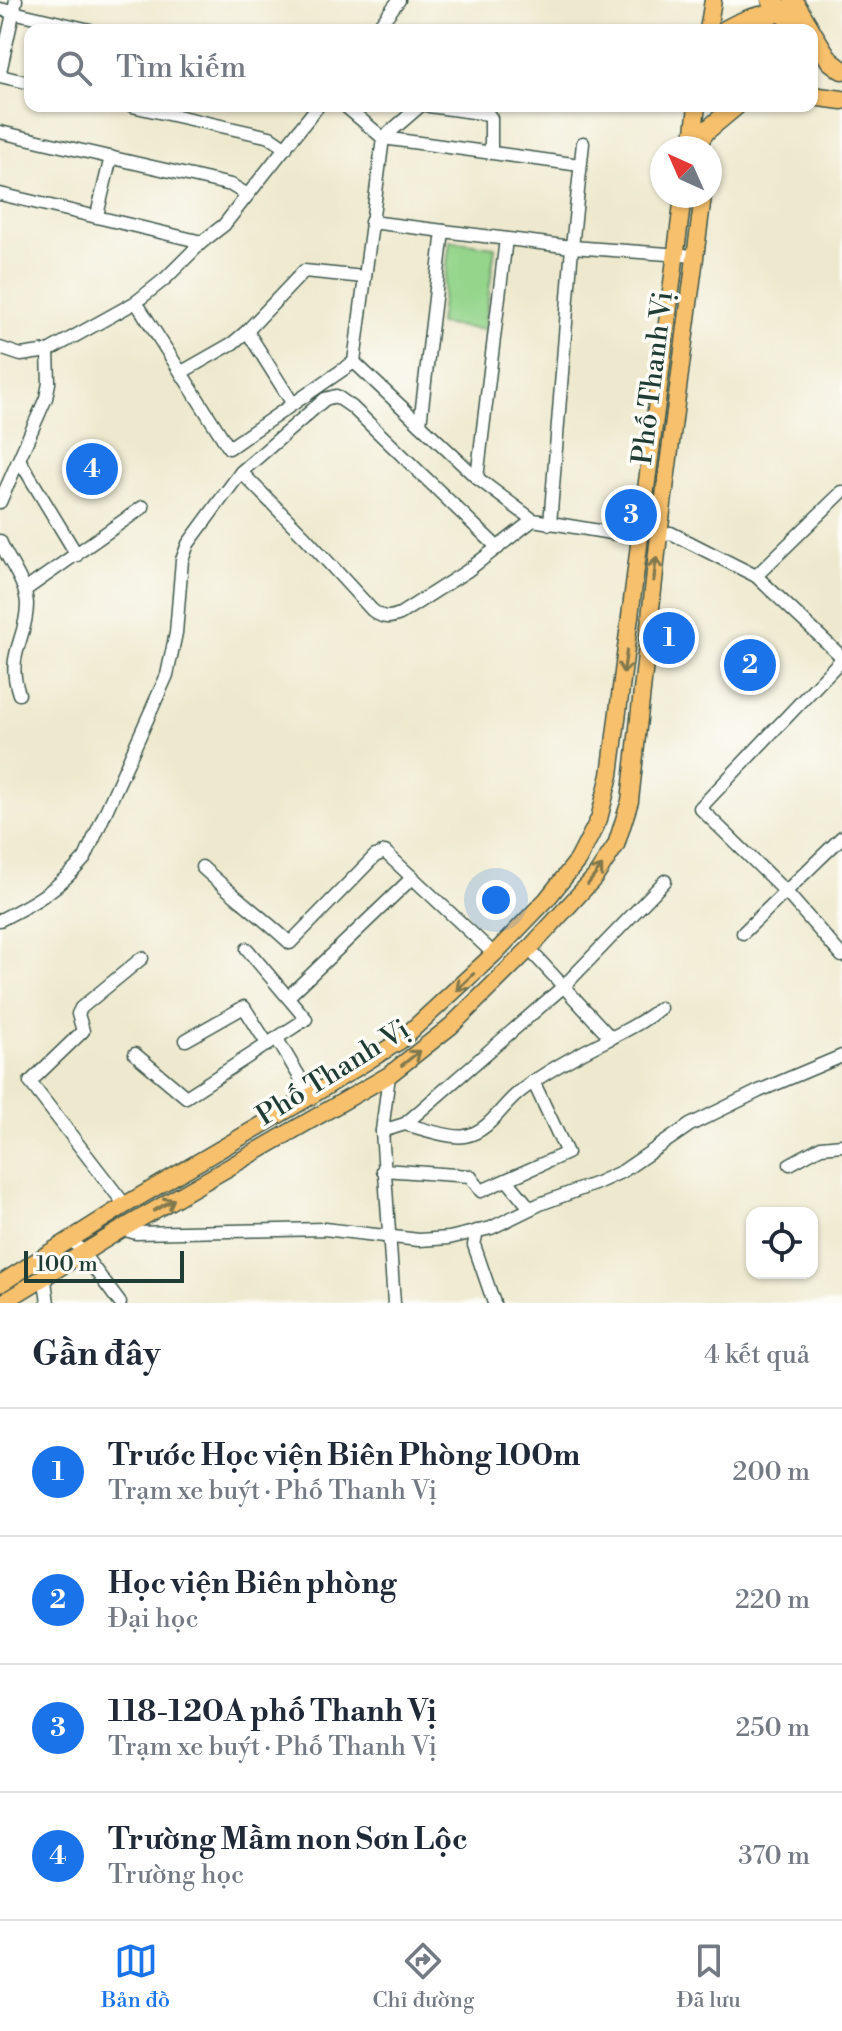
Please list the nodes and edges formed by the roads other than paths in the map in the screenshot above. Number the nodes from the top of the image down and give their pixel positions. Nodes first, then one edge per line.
1 (399, 0) edge
2 (713, 0) edge
3 (782, 4) edge
4 (10, 7) edge
5 (69, 24) edge
6 (381, 24) edge
7 (709, 24) edge
8 (736, 24) edge
9 (795, 24) edge
10 (804, 24) edge
11 (818, 40) edge
12 (818, 49) edge
13 (836, 66) edge
14 (0, 74) edge
15 (842, 79) edge
16 (24, 81) edge
17 (818, 97) edge
18 (842, 100) edge
19 (159, 112) edge
20 (313, 112) edge
21 (352, 112) edge
22 (413, 112) edge
23 (473, 112) edge
24 (696, 112) edge
25 (729, 112) edge
26 (0, 132) edge
27 (694, 136) edge
28 (702, 136) edge
29 (383, 138) junction
30 (583, 143) dead end
31 (286, 148) junction
32 (491, 152) junction
33 (111, 157) junction
34 (580, 165) junction
35 (0, 194) edge
36 (246, 194) junction
37 (682, 208) edge
38 (701, 208) edge
39 (97, 215) junction
40 (371, 222) junction
41 (443, 231) junction
42 (506, 239) junction
43 (202, 242) junction
44 (572, 247) junction
45 (676, 255) junction
46 (695, 256) junction
47 (364, 277) junction
48 (136, 302) junction
49 (247, 331) junction
50 (0, 348) edge
51 (48, 351) junction
52 (354, 362) junction
53 (182, 372) junction
54 (293, 404) junction
55 (420, 424) junction
56 (20, 461) junction
57 (241, 472) junction
58 (477, 478) junction
59 (842, 492) edge
60 (0, 502) edge
61 (143, 507) dead end
62 (533, 520) junction
63 (550, 524) junction
64 (659, 535) junction
65 (641, 538) junction
66 (0, 541) edge
67 (498, 548) junction
68 (77, 555) junction
69 (756, 576) junction
70 (25, 590) junction
71 (842, 658) edge
72 (19, 694) dead end
73 (842, 837) edge
74 (202, 867) dead end
75 (413, 877) junction
76 (665, 881) dead end
77 (786, 892) junction
78 (0, 920) edge
79 (743, 933) dead end
80 (247, 949) dead end
81 (529, 949) junction
82 (494, 954) junction
83 (842, 956) edge
84 (142, 958) dead end
85 (564, 986) junction
86 (292, 993) dead end
87 (660, 1008) dead end
88 (611, 1038) junction
89 (186, 1040) dead end
90 (272, 1042) junction
91 (135, 1054) dead end
92 (842, 1056) edge
93 (389, 1075) junction
94 (533, 1081) junction
95 (311, 1096) junction
96 (405, 1124) junction
97 (382, 1131) junction
98 (842, 1145) edge
99 (790, 1164) dead end
100 (383, 1170) junction
101 (507, 1180) junction
102 (125, 1205) junction
103 (530, 1208) junction
104 (122, 1229) junction
105 (477, 1231) junction
106 (391, 1237) junction
107 (72, 1239) junction
108 (83, 1255) junction
109 (43, 1257) junction
110 (3, 1276) edge
111 (45, 1277) junction
112 (2, 1303) edge
113 (48, 1303) edge
114 (120, 1303) edge
115 (394, 1303) edge
116 (494, 1303) edge

1 - 6 street
2 - 7 main road
3 - 8 highway
3 - 9 highway
3 - 10 highway
4 - 5 street
4 - 14 street
11 - 13 highway
12 - 13 highway
13 - 15 highway
14 - 16 street
17 - 18 highway
19 - 31 street
20 - 31 street
21 - 29 street
22 - 29 street
23 - 32 street
24 - 27 main road
25 - 28 highway
26 - 33 street
29 - 32 street
29 - 40 street
30 - 34 street
31 - 36 street
32 - 34 street
33 - 36 street
33 - 39 street
34 - 44 street
35 - 39 street
36 - 43 street
37 - 45 main road, Phố Thanh Vị
38 - 46 main road, Phố Thanh Vị
39 - 43 street
40 - 41 street
40 - 47 street
41 - 42 street
41 - 55 street
42 - 44 street
42 - 58 street
43 - 48 street
44 - 45 street
44 - 63 street
45 - 46 street
45 - 65 main road, Phố Thanh Vị
46 - 64 main road, Phố Thanh Vị
47 - 49 street
47 - 52 street
48 - 51 street
48 - 53 street
49 - 53 street
49 - 54 street
50 - 51 street
51 - 56 street
52 - 54 street
52 - 55 street
53 - 54 street
55 - 58 street
56 - 60 street
56 - 68 street
57 - 67 street
57 - 67 street
57 - 78 street
58 - 62 street
59 - 69 street
61 - 68 street
62 - 63 street
62 - 67 street
63 - 65 street
64 - 65 main road
64 - 69 street
81 -> 64 main road, Phố Thanh Vị
65 -> 82 main road, Phố Thanh Vị
66 - 70 street
68 - 70 street
69 - 71 street
70 - 72 street
71 - 77 street
73 - 77 street
74 - 75 street
75 - 82 street
75 - 86 street
76 - 85 street
77 - 79 street
77 - 83 street
80 - 90 street
81 - 85 street
93 -> 81 main road, Phố Thanh Vị
82 -> 95 main road, Phố Thanh Vị
84 - 102 street
85 - 88 street
85 - 96 street
87 - 88 street
88 - 94 street
89 - 90 street
90 - 91 street
90 - 95 street
92 - 103 street
93 - 97 street
104 -> 93 main road, Phố Thanh Vị
94 - 96 street
94 - 101 street
95 - 102 main road, Phố Thanh Vị
96 - 97 street
97 - 100 street
98 - 99 street
100 - 101 street
100 - 106 street
101 - 103 street
102 - 107 main road, Phố Thanh Vị
103 - 105 street
104 - 106 street
104 - 108 main road, Phố Thanh Vị
105 - 106 street
105 - 116 street
106 - 115 street
107 - 108 street
107 - 109 main road, Phố Thanh Vị
108 - 111 main road, Phố Thanh Vị
108 - 114 street
109 - 110 main road, Phố Thanh Vị
109 - 111 street
111 - 112 main road, Phố Thanh Vị
111 - 113 street

